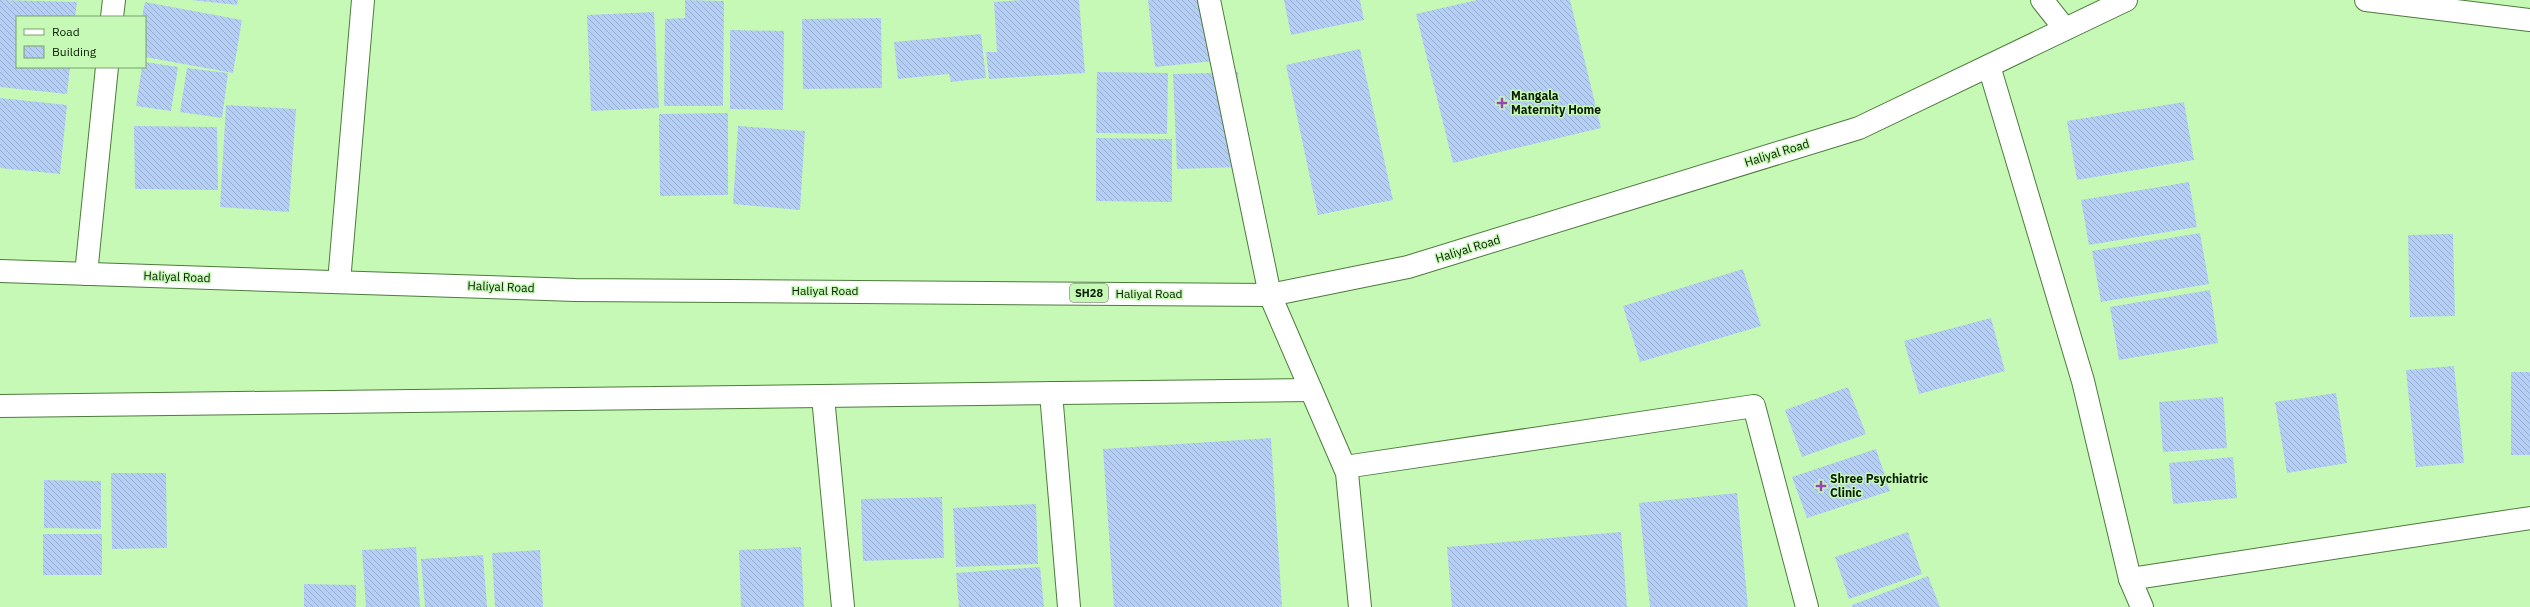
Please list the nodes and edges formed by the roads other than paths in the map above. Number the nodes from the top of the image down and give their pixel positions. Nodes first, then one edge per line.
1 (114, 0) edge
2 (363, 0) edge
3 (1209, 0) edge
4 (2042, 0) edge
5 (2126, 0) edge
6 (2366, 0) edge
7 (112, 16) edge
8 (2530, 20) edge
9 (2066, 29) junction
10 (1989, 66) junction
11 (107, 68) edge
12 (0, 271) edge
13 (86, 274) junction
14 (339, 282) junction
15 (1270, 295) junction
16 (1311, 390) junction
17 (1051, 393) junction
18 (823, 397) junction
19 (0, 406) edge
20 (1345, 467) junction
21 (2530, 518) edge
22 (2130, 579) junction
23 (843, 607) edge
24 (1069, 607) edge
25 (1360, 607) edge
26 (1807, 607) edge
27 (2142, 607) edge

1 - 7 street
2 - 14 street
3 - 15 street
4 - 9 street
5 - 9 street, Haliyal Road / SH28
6 - 8 street
9 - 10 street, Haliyal Road / SH28
10 - 15 street, Haliyal Road / SH28
10 - 22 street
11 - 13 street
12 - 13 street, Haliyal Road / SH28
13 - 14 street, Haliyal Road / SH28
14 - 15 street, Haliyal Road / SH28
15 - 16 street
16 - 17 street
16 - 20 street
17 - 18 street
17 - 24 street
18 - 19 street
18 - 23 street
20 - 25 street
20 - 26 street
21 - 22 street
22 - 27 street

